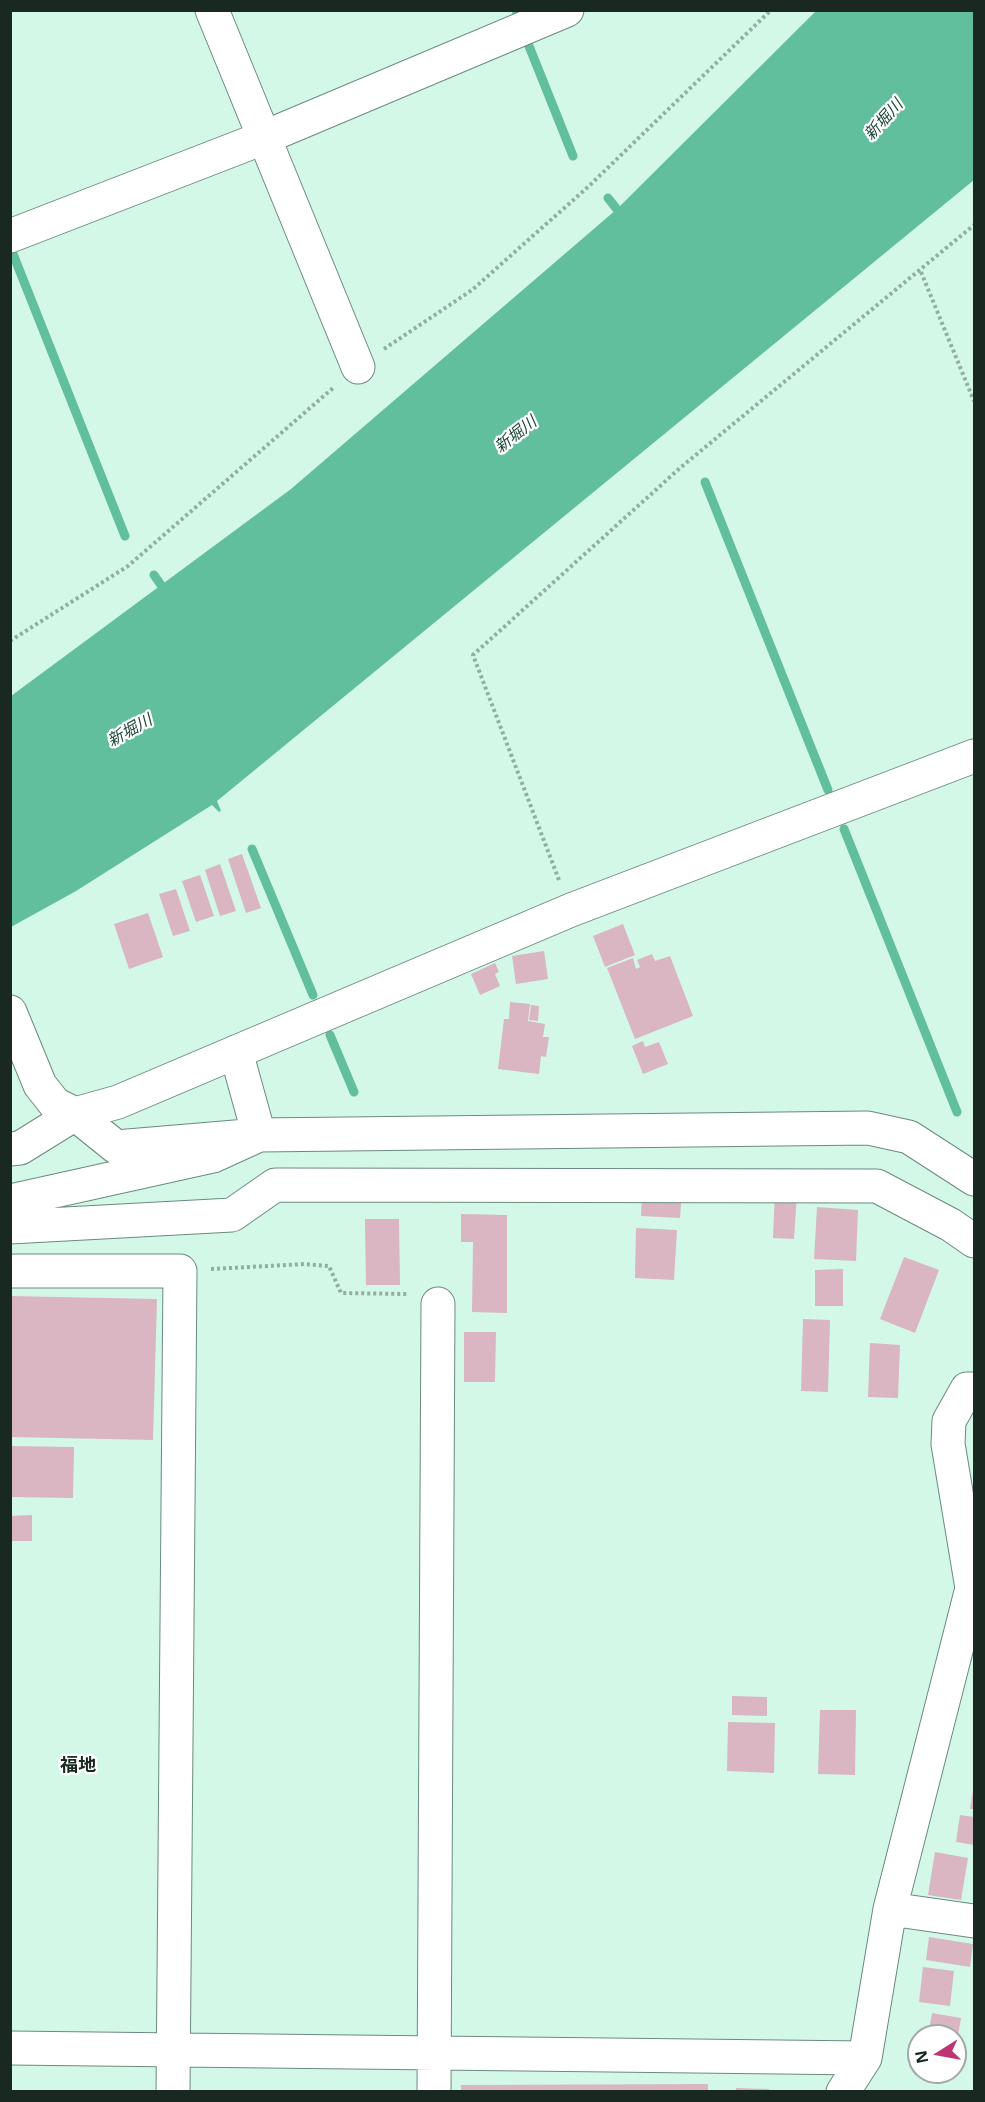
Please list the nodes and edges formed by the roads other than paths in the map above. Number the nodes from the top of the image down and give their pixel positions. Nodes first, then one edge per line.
1 (212, 10) edge
2 (567, 10) edge
3 (263, 138) junction
4 (10, 236) edge
5 (358, 367) road end
6 (975, 756) edge
7 (10, 1012) edge
8 (236, 1052) junction
9 (75, 1114) junction
10 (259, 1135) junction
11 (10, 1149) edge
12 (975, 1179) edge
13 (10, 1201) edge
14 (10, 1227) edge
15 (975, 1240) edge
16 (10, 1271) edge
17 (438, 1304) road end
18 (975, 1389) edge
19 (890, 1910) junction
20 (975, 1921) edge
21 (10, 2048) edge
22 (173, 2049) junction
23 (435, 2053) junction
24 (865, 2058) junction
25 (173, 2091) edge
26 (434, 2091) edge
27 (843, 2091) edge

1 - 3 street
2 - 3 street
3 - 4 street
3 - 5 street
6 - 8 street
7 - 9 street
8 - 9 street
8 - 10 street
9 - 10 street
9 - 11 street
10 - 12 street
10 - 13 street
14 - 15 street
16 - 22 street
17 - 23 street
18 - 19 street
19 - 20 street
19 - 24 street
21 - 22 street
22 - 23 street
22 - 25 street
23 - 24 street
23 - 26 street
24 - 27 street

